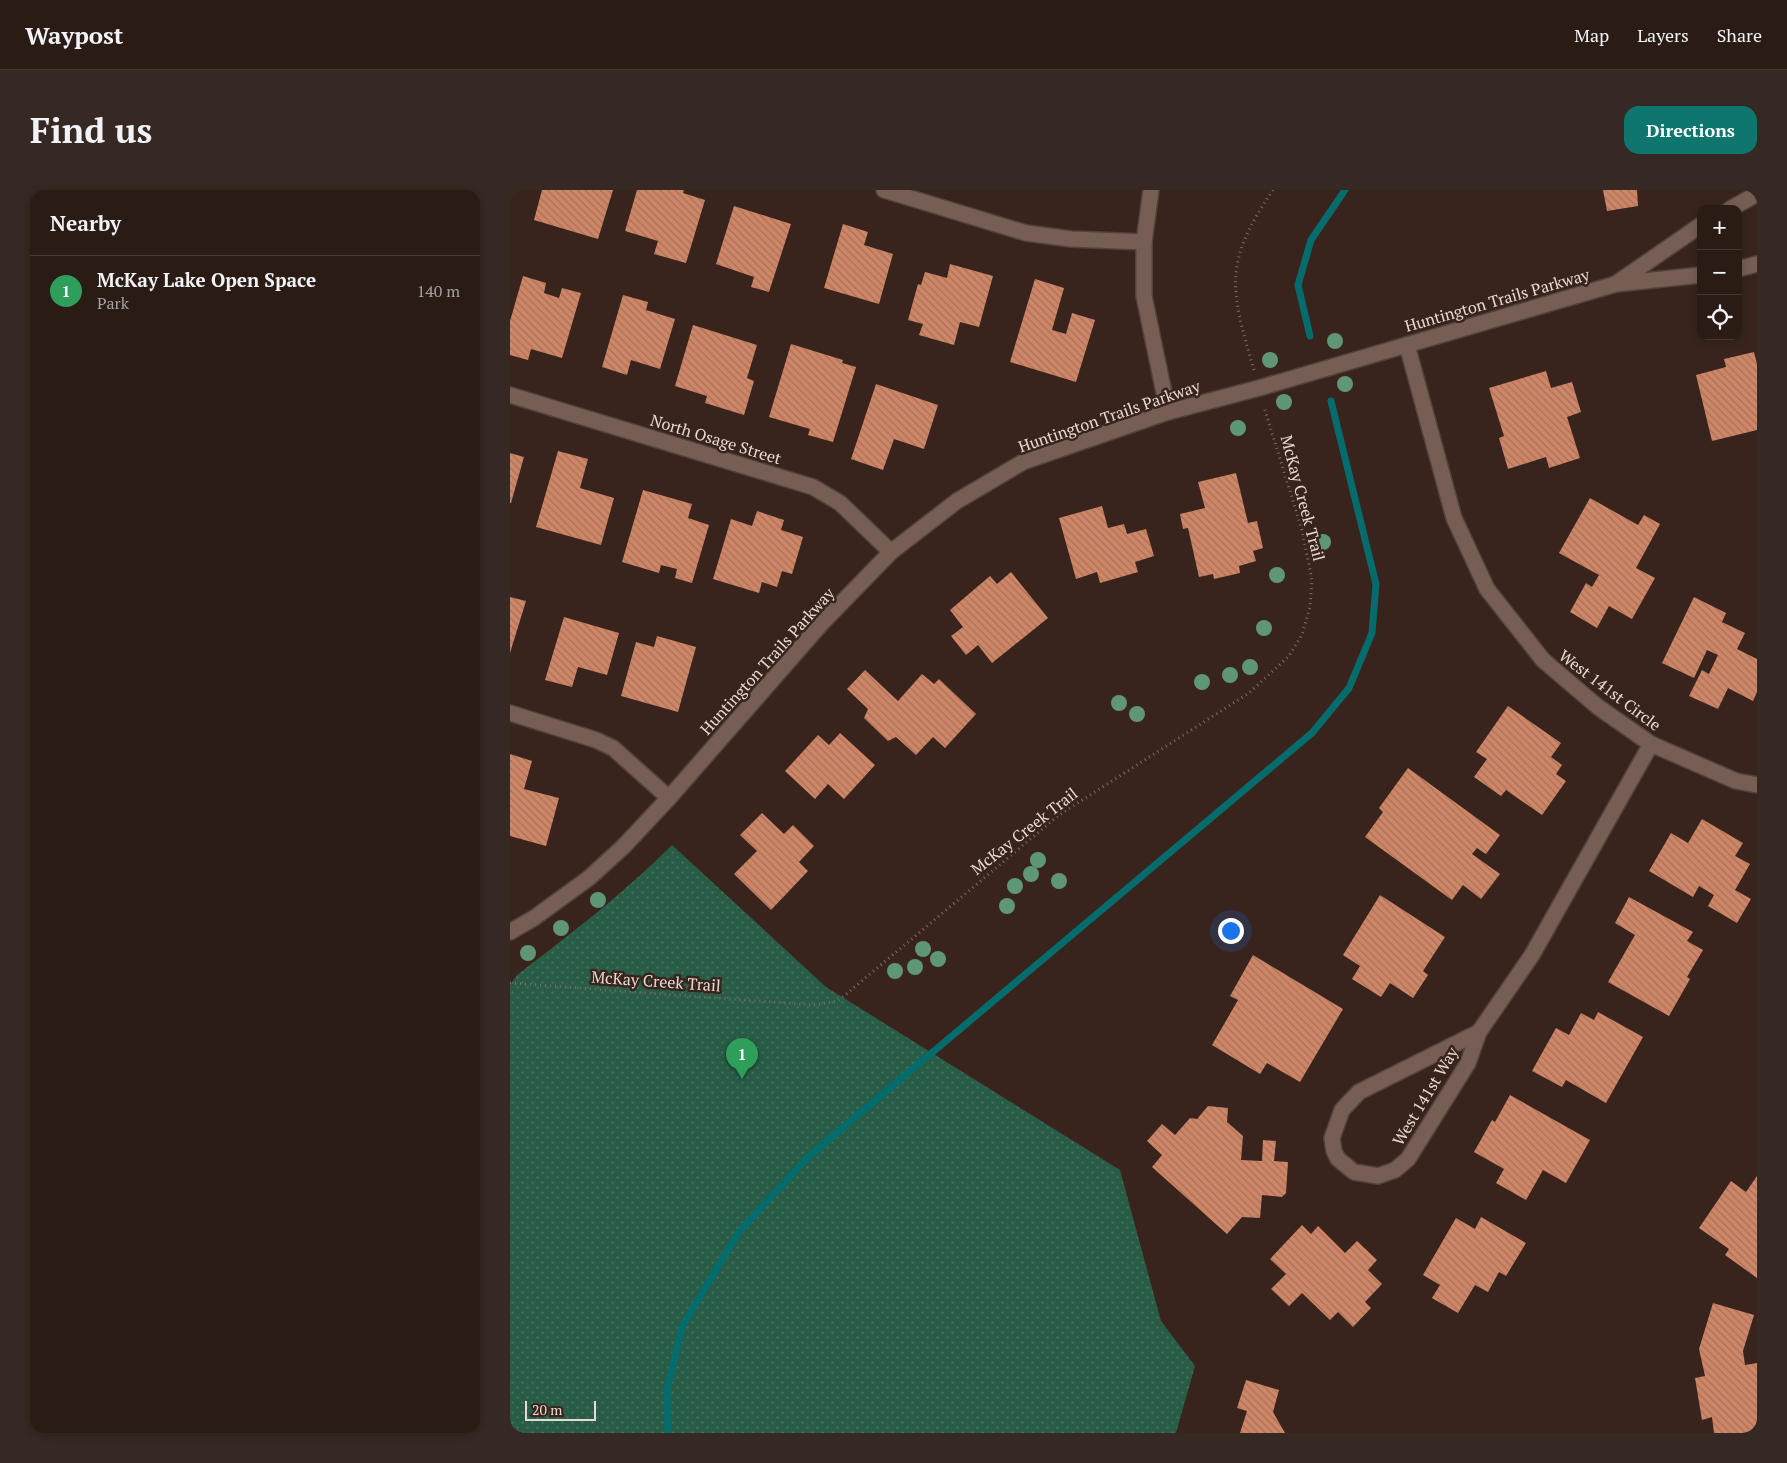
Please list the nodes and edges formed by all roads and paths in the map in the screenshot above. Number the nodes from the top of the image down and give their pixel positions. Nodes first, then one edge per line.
1 (884, 190) edge
2 (1152, 190) edge
3 (1273, 190) edge
4 (1757, 194) edge
5 (1737, 205) edge
6 (1697, 228) edge
7 (1144, 242) junction
8 (1757, 264) edge
9 (1742, 268) edge
10 (1697, 275) edge
11 (1616, 284) junction
12 (1407, 345) junction
13 (1254, 371) dead end
14 (510, 395) edge
15 (1263, 405) dead end
16 (1168, 412) junction
17 (891, 552) junction
18 (510, 713) edge
19 (1652, 744) junction
20 (1757, 785) edge
21 (669, 798) junction
22 (511, 930) edge
23 (510, 983) edge
24 (1479, 1032) junction

1 - 7 street
2 - 7 street
3 - 13 path
4 - 5 street
6 - 11 street, Huntington Trails Parkway
7 - 16 street
8 - 9 street
10 - 11 street, Huntington Trails Parkway
11 - 12 street, Huntington Trails Parkway
12 - 16 street, Huntington Trails Parkway
12 - 19 street, West 141st Circle
14 - 17 street, North Osage Street
15 - 23 path, McKay Creek Trail
16 - 17 street, Huntington Trails Parkway
17 - 21 street, Huntington Trails Parkway
18 - 21 street
19 - 20 street, West 141st Circle
19 - 24 street, West 141st Way
21 - 22 street, Huntington Trails Parkway
24 - 24 street, West 141st Way

